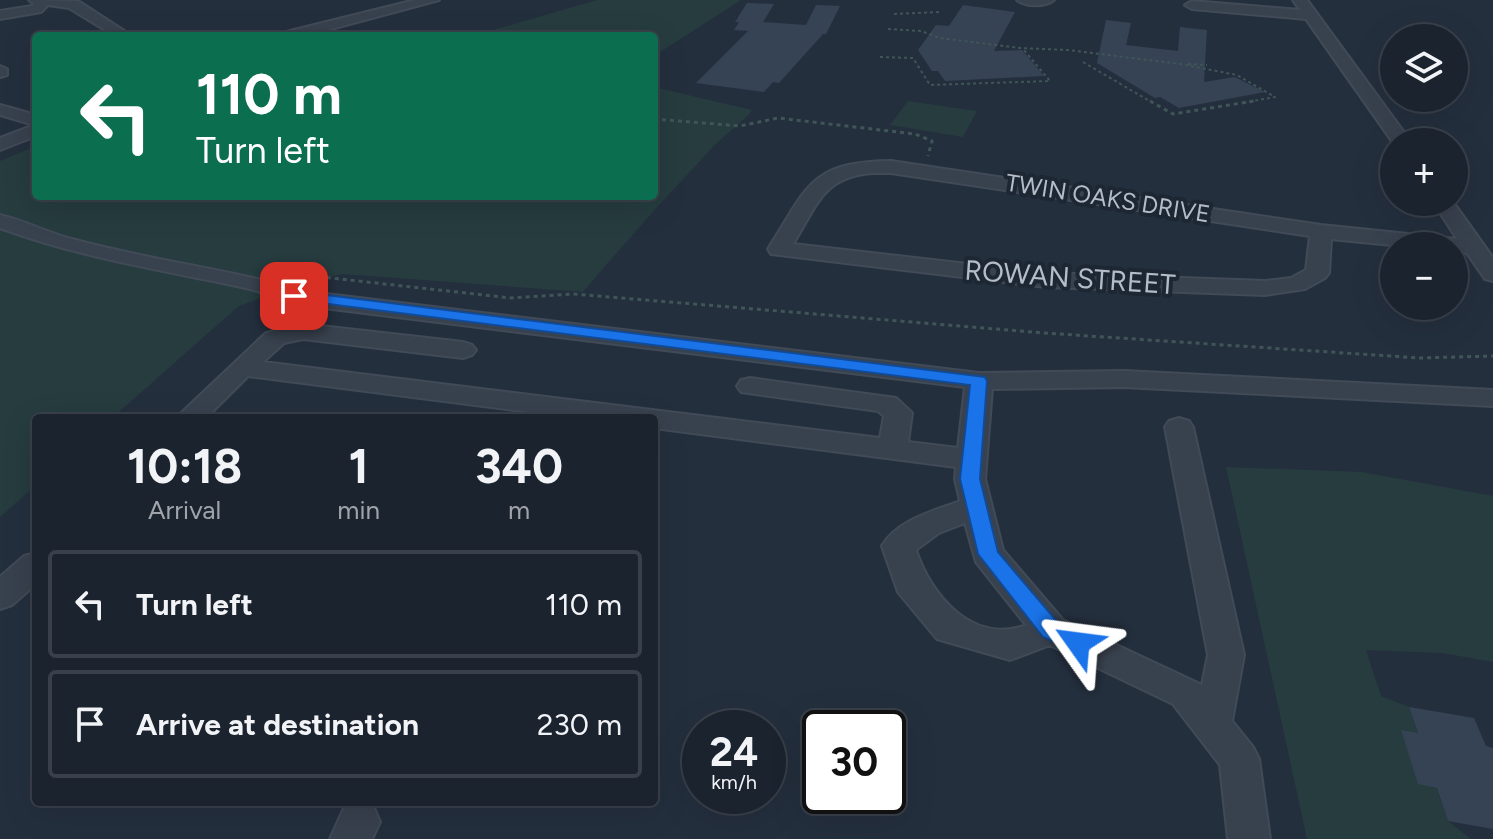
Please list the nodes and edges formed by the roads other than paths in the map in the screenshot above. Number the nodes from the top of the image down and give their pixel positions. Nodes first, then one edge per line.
1 (19, 0) edge
2 (432, 0) edge
3 (1024, 0) edge
4 (1047, 0) edge
5 (1300, 0) edge
6 (40, 3) edge
7 (1192, 5) dead end
8 (0, 15) edge
9 (1310, 15) junction
10 (118, 32) edge
11 (303, 32) edge
12 (0, 97) edge
13 (32, 106) edge
14 (0, 110) edge
15 (32, 119) edge
16 (1392, 128) edge
17 (32, 132) edge
18 (0, 144) edge
19 (1453, 216) edge
20 (0, 221) edge
21 (1321, 231) junction
22 (1475, 247) junction
23 (779, 249) joint
24 (1493, 274) edge
25 (463, 350) dead end
26 (242, 367) junction
27 (979, 381) junction
28 (750, 386) dead end
29 (1493, 398) edge
30 (194, 414) edge
31 (612, 414) edge
32 (658, 420) edge
33 (1179, 427) dead end
34 (893, 449) junction
35 (971, 459) junction
36 (975, 507) junction
37 (32, 568) edge
38 (0, 596) edge
39 (1051, 630) junction
40 (1212, 726) junction
41 (1249, 839) edge

1 - 6 street
2 - 11 street
3 - 4 street
5 - 9 street
6 - 8 street
6 - 10 street
7 - 9 street
9 - 16 street
12 - 13 street
14 - 15 street
17 - 18 street
19 - 22 street
20 - 27 street
21 - 22 street, TWIN OAKS DRIVE
21 - 23 street, ROWAN STREET
21 - 23 street, TWIN OAKS DRIVE
22 - 24 street
25 - 26 street
26 - 30 street
26 - 31 street
27 - 29 street
27 - 35 street
28 - 34 street
32 - 34 street
33 - 40 street
34 - 35 street
35 - 36 street
36 - 39 street
36 - 39 street
37 - 38 street
39 - 40 street
40 - 41 street

